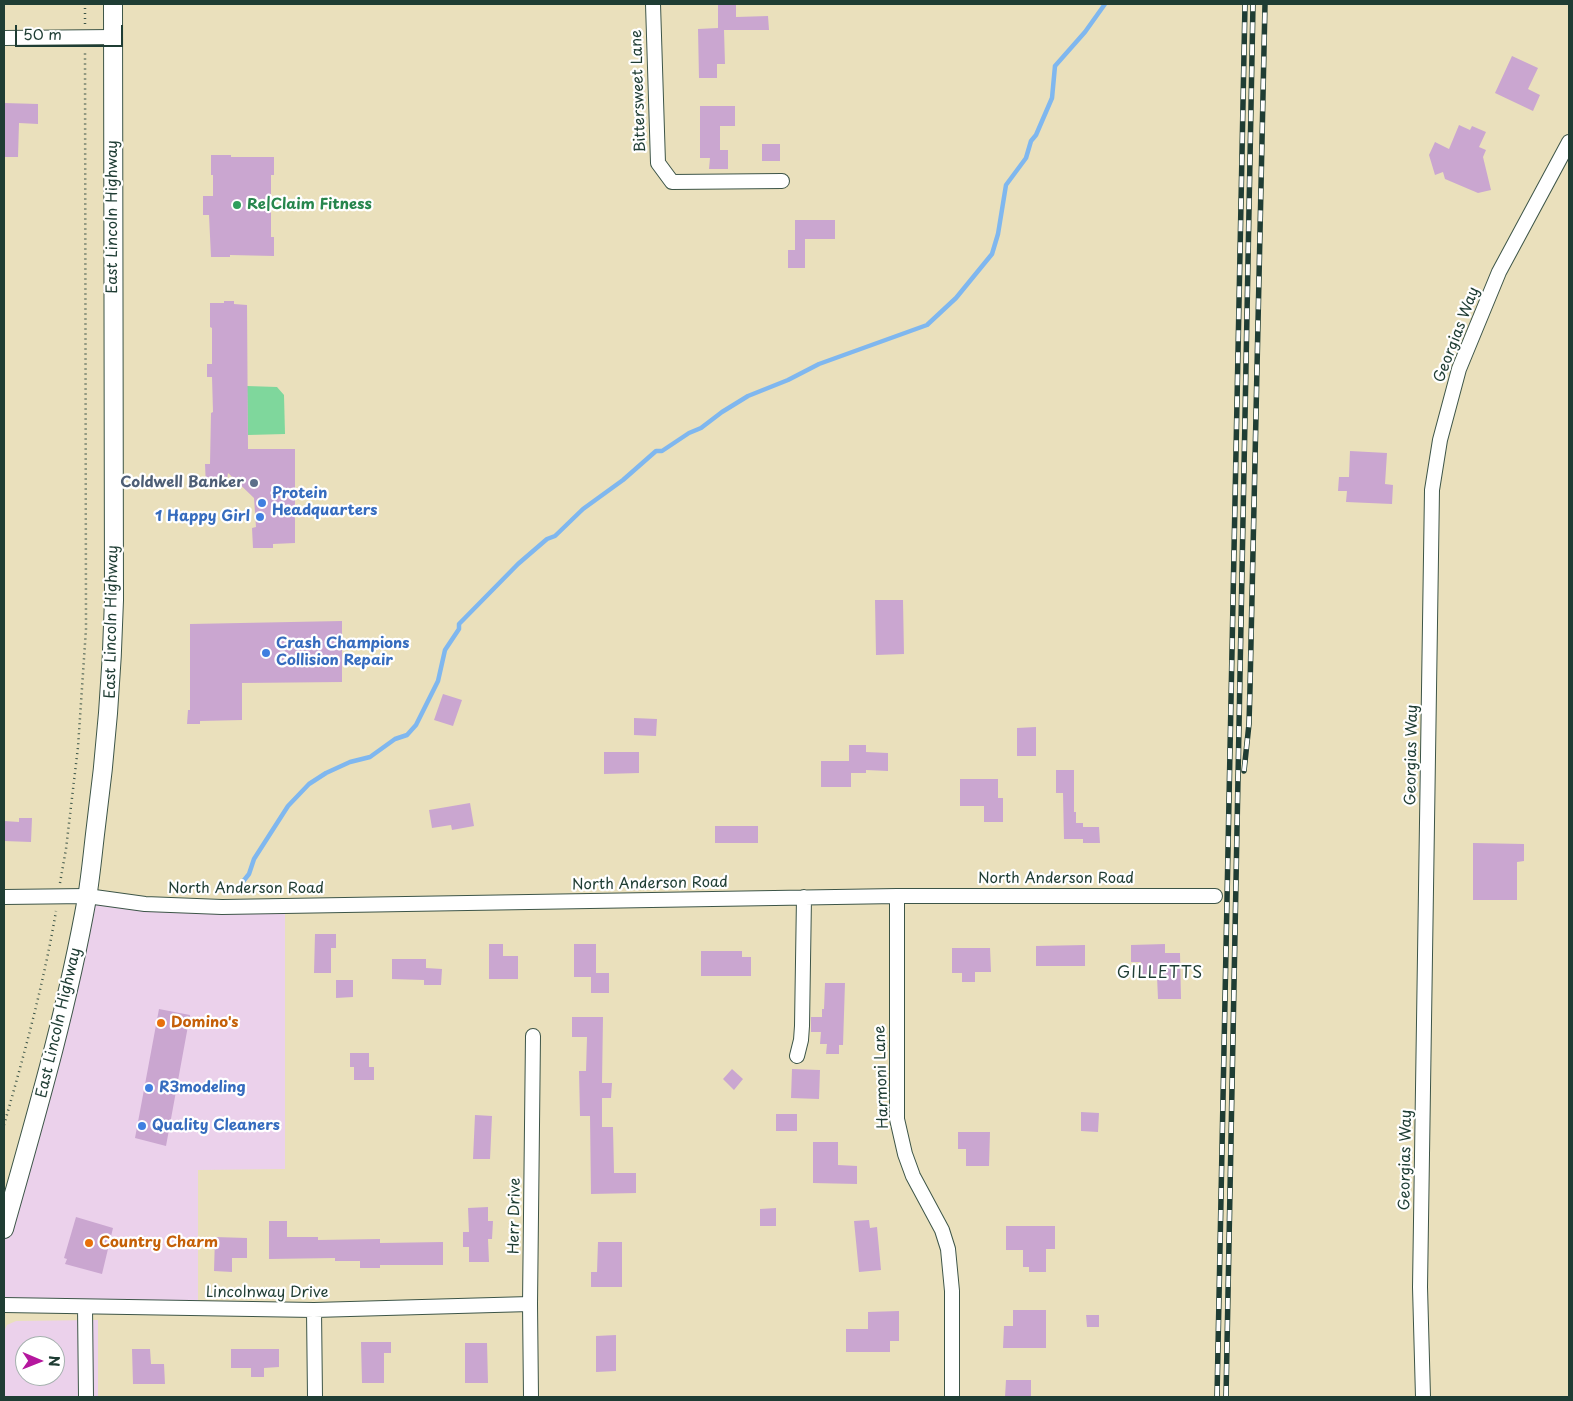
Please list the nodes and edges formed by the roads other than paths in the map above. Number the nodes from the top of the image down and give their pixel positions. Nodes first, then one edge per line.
1 (112, 4) edge
2 (653, 4) edge
3 (113, 37) junction
4 (4, 38) edge
5 (1569, 142) edge
6 (782, 181) dead end
7 (87, 896) junction
8 (897, 896) junction
9 (1214, 896) dead end
10 (4, 898) edge
11 (804, 898) junction
12 (533, 1036) dead end
13 (797, 1056) dead end
14 (4, 1229) edge
15 (530, 1304) junction
16 (4, 1305) edge
17 (85, 1307) junction
18 (314, 1310) junction
19 (86, 1397) edge
20 (315, 1397) edge
21 (531, 1397) edge
22 (952, 1397) edge
23 (1423, 1397) edge

1 - 3 main road, East Lincoln Highway
2 - 6 street, Bittersweet Lane
3 - 4 street
3 - 7 main road, East Lincoln Highway
5 - 23 street, Georgias Way
7 - 10 street, North Anderson Road
7 - 11 street, North Anderson Road
7 - 14 main road, East Lincoln Highway
8 - 9 street, North Anderson Road
8 - 11 street, North Anderson Road
8 - 22 street, Harmoni Lane
11 - 13 street
12 - 15 street, Herr Drive
15 - 18 street, Lincolnway Drive
15 - 21 street, Herr Drive
16 - 17 street, Lincolnway Drive
17 - 18 street, Lincolnway Drive
17 - 19 street
18 - 20 street

